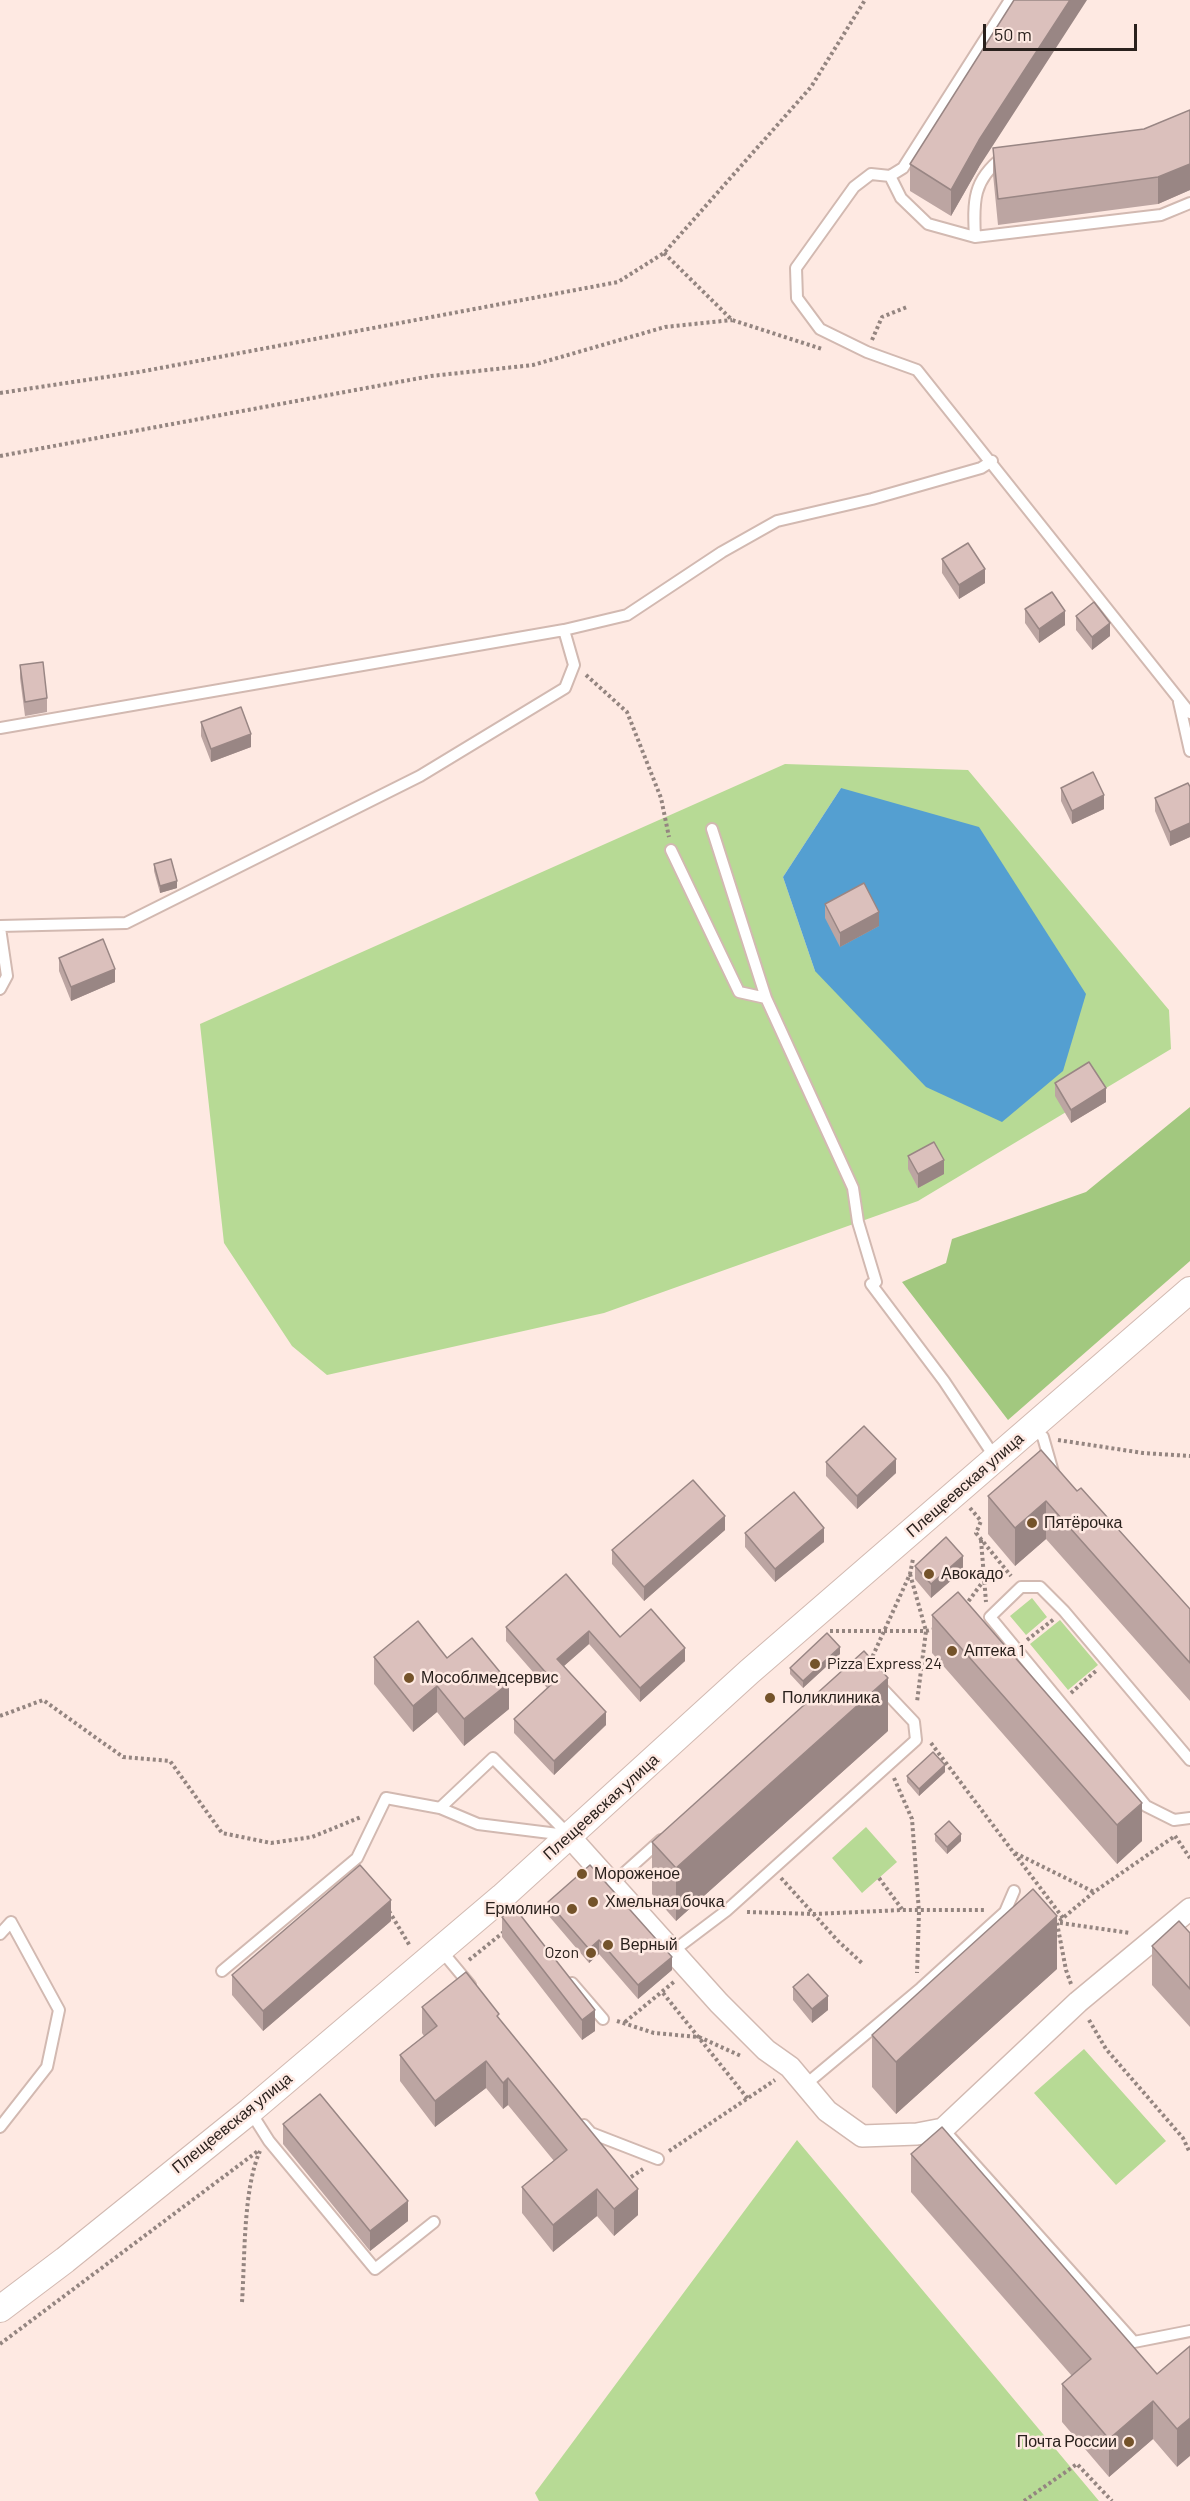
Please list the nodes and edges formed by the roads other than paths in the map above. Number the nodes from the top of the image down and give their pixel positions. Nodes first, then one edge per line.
1 (1010, 0) edge
2 (1015, 148) edge
3 (890, 176) junction
4 (1190, 202) edge
5 (975, 237) junction
6 (992, 461) junction
7 (564, 630) junction
8 (1179, 702) junction
9 (1190, 713) edge
10 (0, 728) edge
11 (1190, 751) edge
12 (712, 830) dead end
13 (671, 850) road end
14 (0, 927) edge
15 (0, 989) edge
16 (766, 998) junction
17 (1189, 1292) edge
18 (1037, 1432) junction
19 (996, 1459) junction
20 (1055, 1479) edge
21 (866, 1672) edge
22 (1190, 1760) edge
23 (440, 1808) junction
24 (1190, 1818) edge
25 (674, 1828) edge
26 (569, 1836) junction
27 (612, 1884) junction
28 (1014, 1891) dead end
29 (1190, 1909) edge
30 (0, 1934) edge
31 (673, 1951) junction
32 (445, 1955) junction
33 (222, 1971) dead end
34 (566, 1975) edge
35 (476, 1992) edge
36 (603, 2019) dead end
37 (805, 2085) junction
38 (250, 2111) junction
39 (576, 2115) edge
40 (0, 2127) edge
41 (943, 2128) junction
42 (658, 2159) road end
43 (434, 2222) dead end
44 (1, 2305) edge
45 (1190, 2331) edge

1 - 3 lane
2 - 5 lane
3 - 5 lane
3 - 6 lane
4 - 5 lane
6 - 7 lane
6 - 8 lane
7 - 10 lane
7 - 14 lane
8 - 9 lane
8 - 11 lane
12 - 16 lane
13 - 16 lane
14 - 15 lane
16 - 19 lane
17 - 18 street, Плещеевская улица
18 - 19 street, Плещеевская улица
18 - 20 lane
19 - 26 street, Плещеевская улица
21 - 31 lane
22 - 24 lane
23 - 26 lane
23 - 26 lane
23 - 33 lane
25 - 27 lane
26 - 27 street
26 - 32 street, Плещеевская улица
27 - 31 street
28 - 37 lane
29 - 41 street
30 - 40 lane
31 - 37 street
32 - 35 lane
32 - 38 street, Плещеевская улица
34 - 36 lane
37 - 41 street
38 - 43 lane
38 - 44 street, Плещеевская улица
39 - 42 lane
41 - 45 lane

